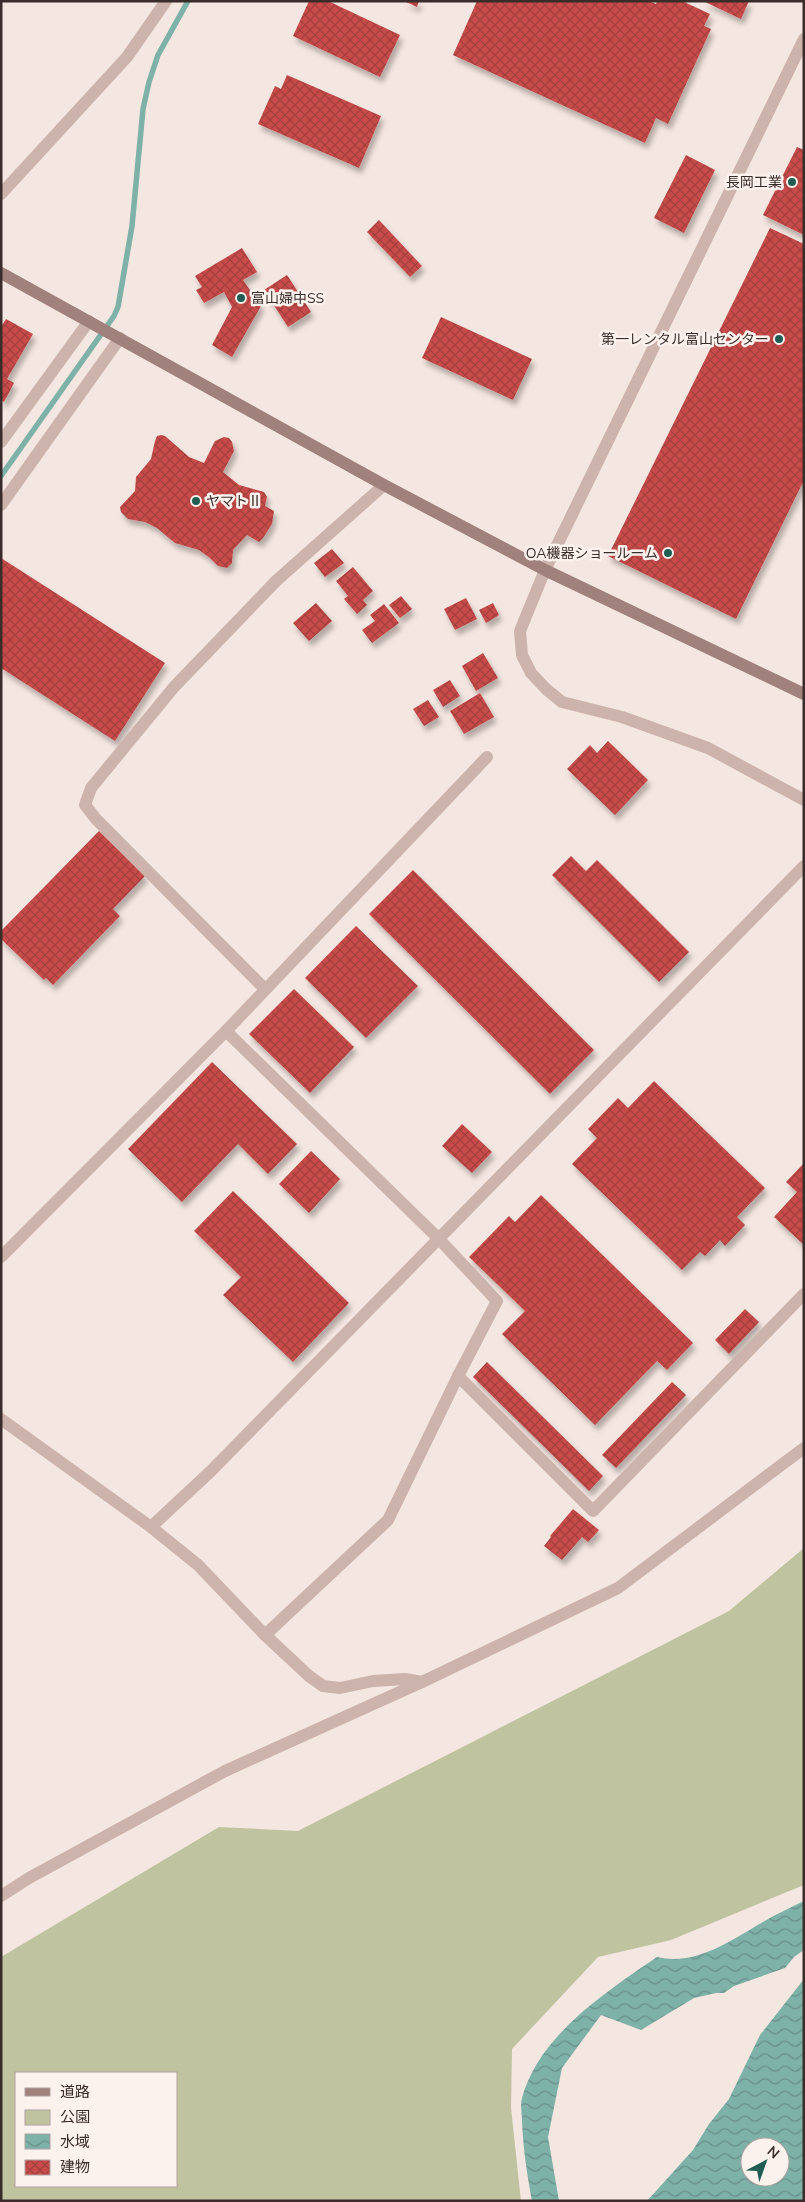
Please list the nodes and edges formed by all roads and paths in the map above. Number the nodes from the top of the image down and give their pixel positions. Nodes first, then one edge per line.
1 (166, 1) edge
2 (804, 39) edge
3 (1, 194) edge
4 (1, 272) edge
5 (90, 321) junction
6 (120, 338) junction
7 (1, 442) edge
8 (384, 485) junction
9 (1, 505) edge
10 (545, 570) junction
11 (804, 694) edge
12 (487, 756) dead end
13 (804, 800) edge
14 (804, 866) edge
15 (265, 989) junction
16 (226, 1031) junction
17 (439, 1239) junction
18 (1, 1257) edge
19 (804, 1294) edge
20 (458, 1376) junction
21 (1, 1419) edge
22 (804, 1448) edge
23 (151, 1527) junction
24 (265, 1635) junction
25 (422, 1682) junction
26 (1, 1896) edge

1 - 3 street
2 - 10 street
4 - 5 street
5 - 6 street
5 - 7 street
6 - 8 street
6 - 9 street
8 - 10 street
8 - 15 street
10 - 11 street
10 - 13 street
12 - 15 street
14 - 17 street
15 - 16 street
16 - 17 street
16 - 18 street
17 - 20 street
17 - 23 street
19 - 20 street
20 - 24 street
21 - 23 street
22 - 25 street
23 - 24 street
24 - 25 street
25 - 26 street

